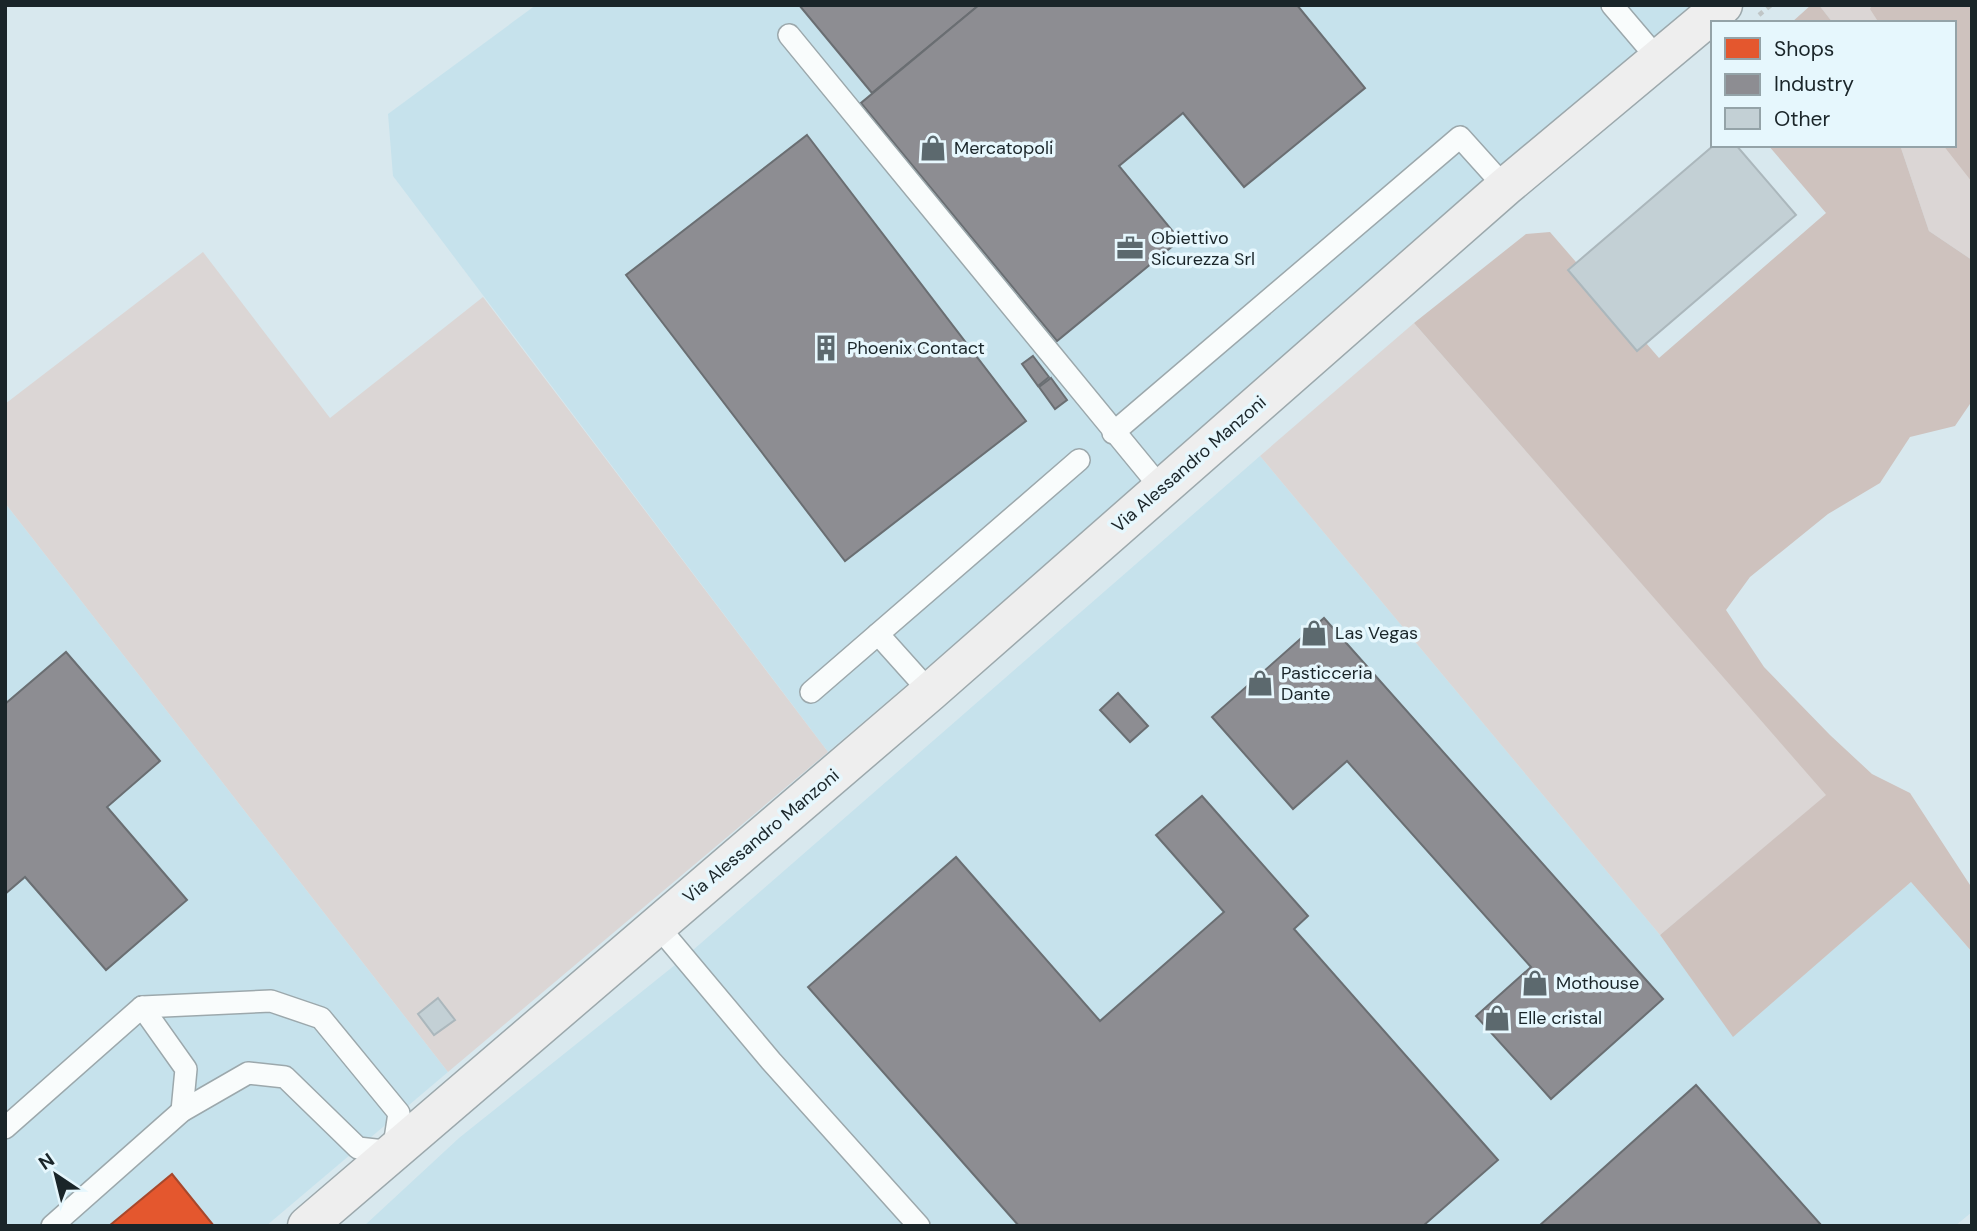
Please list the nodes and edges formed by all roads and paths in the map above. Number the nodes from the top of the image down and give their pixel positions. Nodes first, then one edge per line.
1 (1612, 5) edge
2 (1723, 5) edge
3 (789, 35) dead end
4 (1658, 59) junction
5 (1505, 187) junction
6 (1113, 433) junction
7 (1079, 460) dead end
8 (1161, 488) junction
9 (878, 635) junction
10 (811, 692) dead end
11 (930, 692) junction
12 (656, 924) junction
13 (142, 1007) junction
14 (182, 1111) junction
15 (5, 1128) edge
16 (393, 1152) junction
17 (52, 1226) edge
18 (307, 1226) edge
19 (919, 1226) edge

1 - 4 lane
2 - 4 main road, Via Alessandro Manzoni
3 - 6 lane
4 - 5 main road, Via Alessandro Manzoni
5 - 6 lane
5 - 8 main road, Via Alessandro Manzoni
6 - 8 lane
7 - 9 lane
8 - 11 main road, Via Alessandro Manzoni
9 - 10 lane
9 - 11 lane
11 - 12 main road, Via Alessandro Manzoni
12 - 16 main road, Via Alessandro Manzoni
12 - 19 lane
13 - 14 lane
13 - 15 lane
13 - 16 lane
14 - 16 lane
14 - 17 lane
16 - 18 main road, Via Alessandro Manzoni

